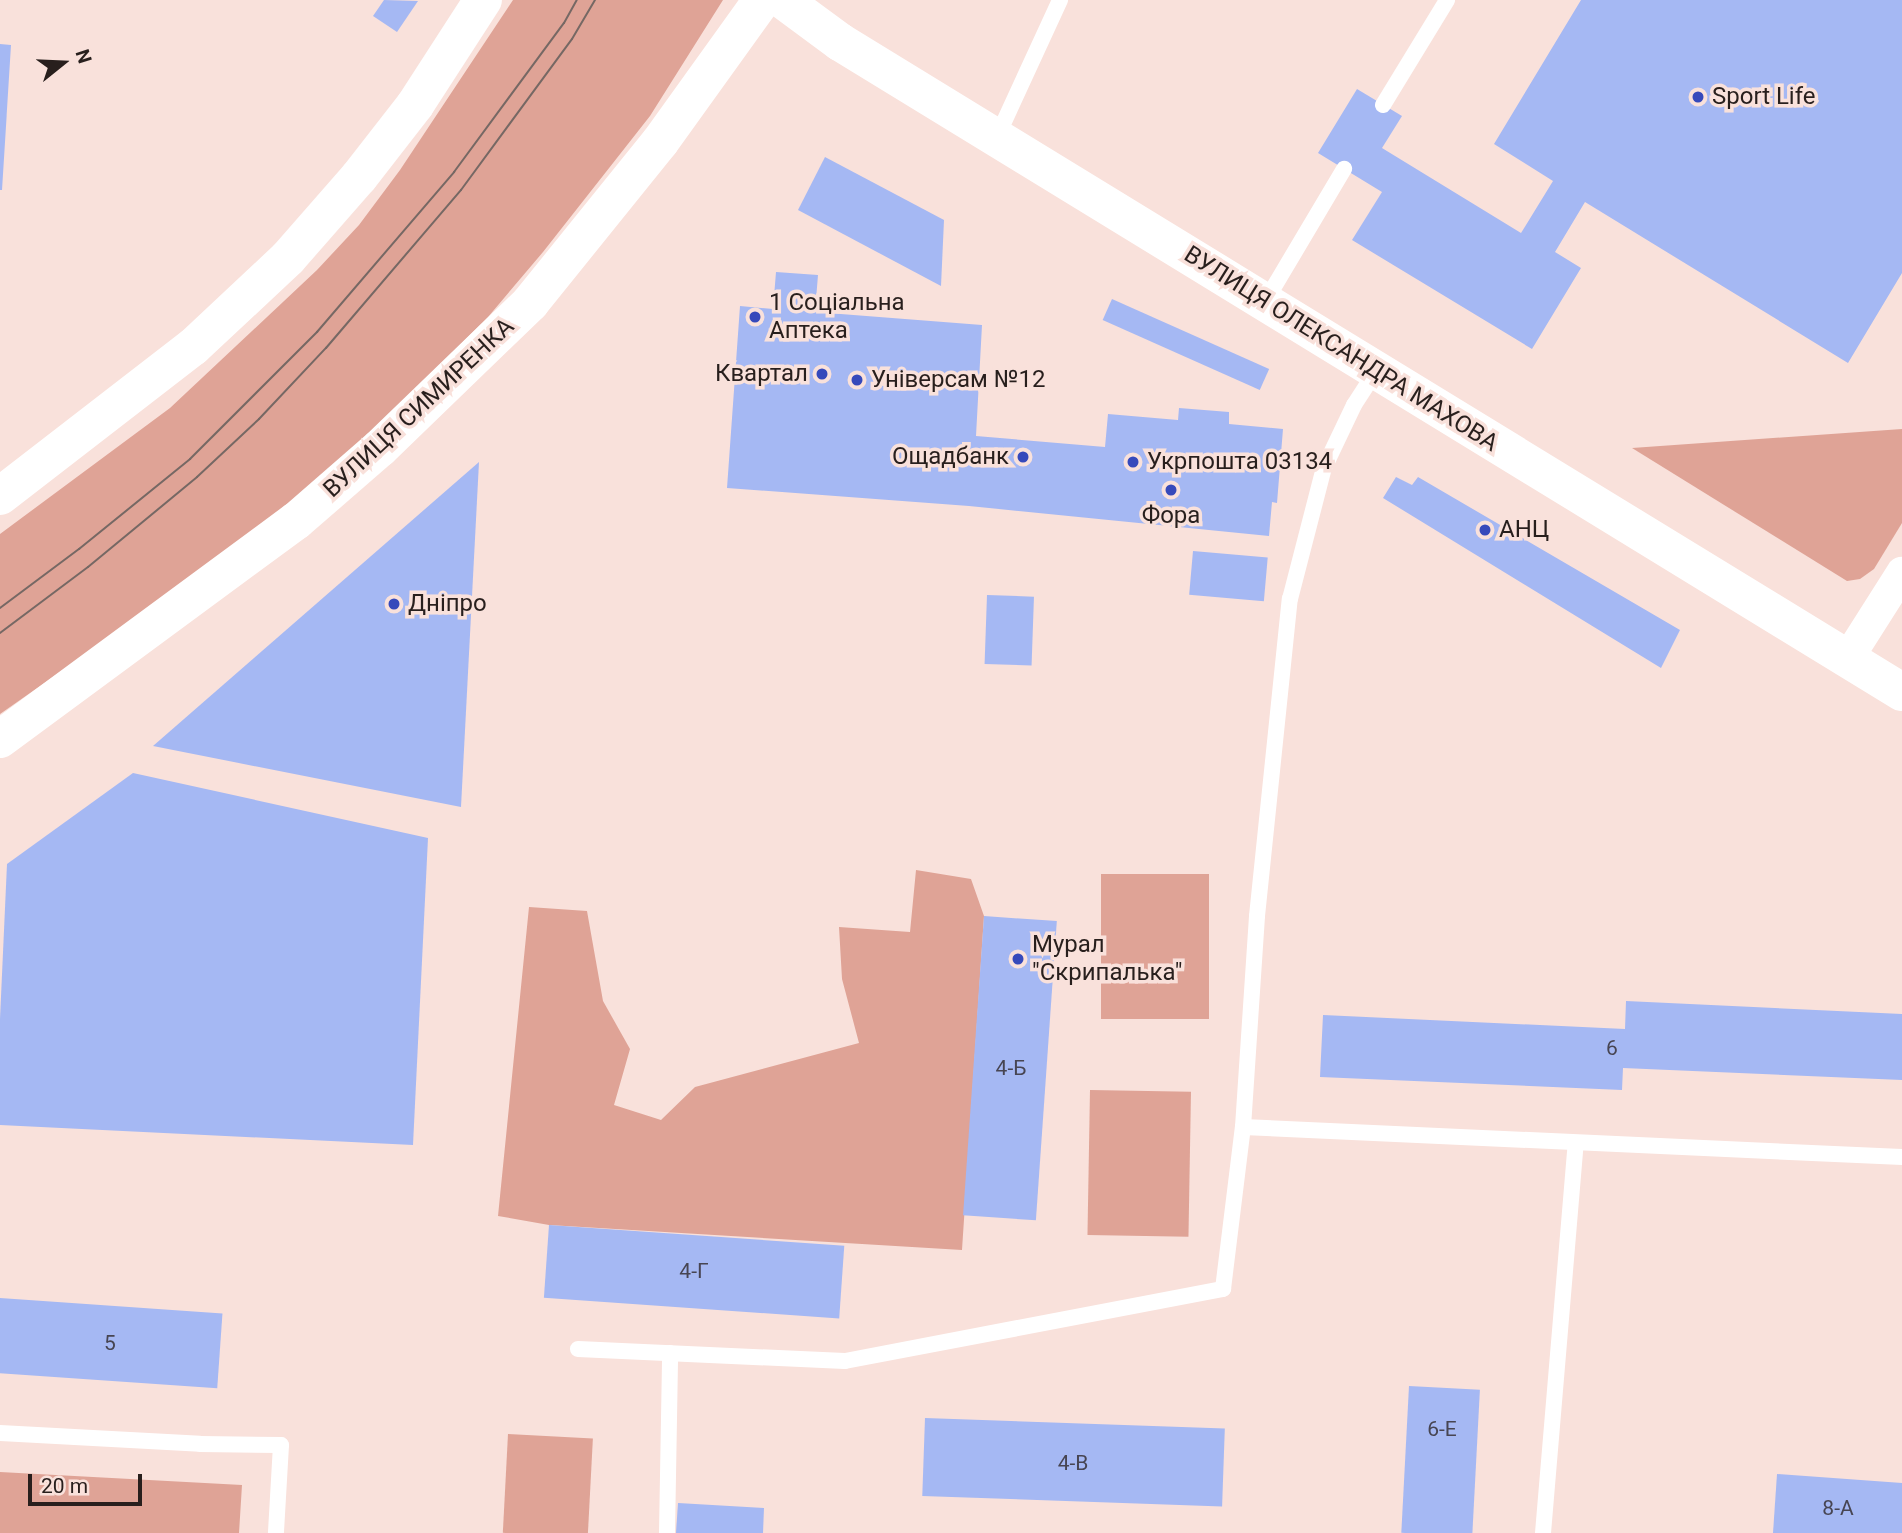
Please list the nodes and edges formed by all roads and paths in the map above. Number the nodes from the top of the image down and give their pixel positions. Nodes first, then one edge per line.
1 (483, 0) edge
2 (762, 0) edge
3 (783, 0) edge
4 (1060, 0) edge
5 (1447, 0) edge
6 (1383, 105) dead end
7 (997, 137) junction
8 (1344, 169) dead end
9 (1265, 302) junction
10 (1376, 371) junction
11 (0, 496) edge
12 (1902, 573) edge
13 (1848, 659) junction
14 (1902, 692) edge
15 (0, 739) edge
16 (1243, 1127) junction
17 (1576, 1143) junction
18 (1902, 1157) edge
19 (578, 1349) dead end
20 (670, 1353) junction
21 (0, 1433) edge
22 (276, 1533) edge
23 (667, 1533) edge
24 (1543, 1533) edge

1 - 11 street
2 - 15 street, ВУЛИЦЯ СИМИРЕНКА
3 - 7 street, ВУЛИЦЯ ОЛЕКСАНДРА МАХОВА
4 - 7 lane
5 - 6 lane
7 - 9 street, ВУЛИЦЯ ОЛЕКСАНДРА МАХОВА
8 - 9 lane
9 - 10 street, ВУЛИЦЯ ОЛЕКСАНДРА МАХОВА
10 - 13 street, ВУЛИЦЯ ОЛЕКСАНДРА МАХОВА
10 - 16 lane
12 - 13 street
13 - 14 street, ВУЛИЦЯ ОЛЕКСАНДРА МАХОВА
16 - 17 lane
16 - 20 lane
17 - 18 lane
17 - 24 lane
19 - 20 lane
20 - 23 lane
21 - 22 lane

